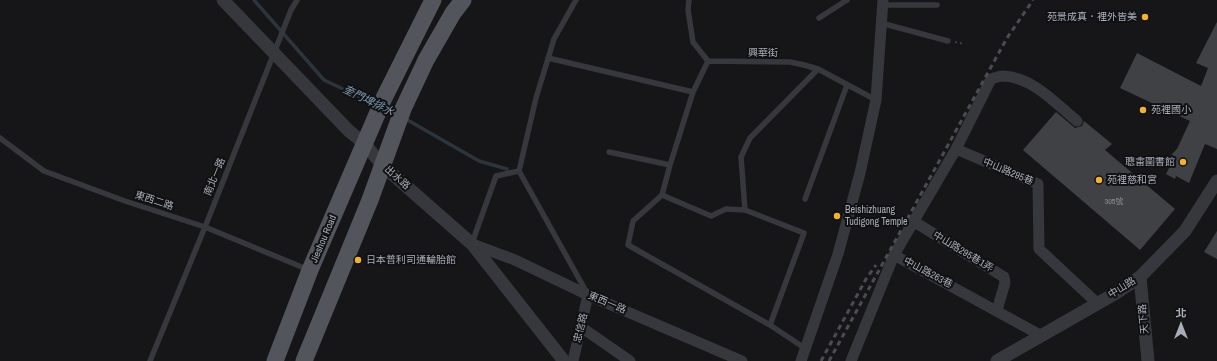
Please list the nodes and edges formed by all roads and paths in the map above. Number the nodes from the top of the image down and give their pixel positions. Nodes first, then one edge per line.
1 (224, 0) edge
2 (297, 0) edge
3 (433, 0) edge
4 (463, 0) edge
5 (576, 0) edge
6 (689, 0) edge
7 (846, 0) edge
8 (882, 2) edge
9 (937, 5) dead end
10 (819, 18) dead end
11 (881, 23) junction
12 (948, 41) dead end
13 (277, 48) junction
14 (548, 58) junction
15 (708, 61) junction
16 (818, 70) junction
17 (847, 85) junction
18 (692, 92) junction
19 (876, 100) junction
20 (1077, 121) dead end
21 (0, 138) edge
22 (364, 144) junction
23 (956, 149) junction
24 (609, 152) dead end
25 (382, 165) junction
26 (670, 165) junction
27 (519, 171) junction
28 (1217, 181) edge
29 (662, 195) junction
30 (805, 199) dead end
31 (745, 210) junction
32 (913, 221) junction
33 (205, 228) junction
34 (472, 244) junction
35 (894, 255) junction
36 (310, 270) junction
37 (1140, 277) junction
38 (588, 295) junction
39 (1097, 303) junction
40 (998, 310) junction
41 (770, 326) junction
42 (581, 327) junction
43 (1042, 336) junction
44 (806, 349) junction
45 (150, 361) edge
46 (275, 361) edge
47 (304, 361) edge
48 (564, 361) edge
49 (573, 361) edge
50 (630, 361) edge
51 (742, 361) edge
52 (801, 361) edge
53 (851, 361) edge
54 (997, 361) edge
55 (1148, 361) edge

1 - 13 street, 出水路
2 - 13 lane, 南北一路
3 - 22 main road, Jieshou Road
4 - 25 main road
5 - 14 lane
6 - 15 lane
7 - 10 lane
8 - 9 lane
8 - 11 street
11 - 12 lane
11 - 19 street
13 - 22 street, 出水路
13 - 33 lane, 南北一路
14 - 18 lane
14 - 27 lane
15 - 16 lane, 興華街
15 - 18 lane
16 - 17 lane, 興華街
16 - 31 lane
17 - 19 lane, 興華街
17 - 30 lane
18 - 26 lane
19 - 44 street
20 - 23 street
21 - 33 lane, 東西二路
22 - 25 street, 出水路
22 - 36 main road, Jieshou Road
23 - 32 street
23 - 39 street, 中山路295巷
24 - 26 lane
25 - 34 street, 出水路
25 - 47 main road
26 - 29 lane
27 - 34 lane
27 - 38 lane
28 - 37 street, 中山路
29 - 31 lane
29 - 41 lane
31 - 41 lane
32 - 35 street
32 - 40 street, 中山路295巷1弄
33 - 36 lane, 東西二路
33 - 45 lane, 南北一路
34 - 38 street, 東西一路
34 - 48 street, 出水路
35 - 40 street, 中山路263巷
35 - 53 street, 中山路263巷
36 - 46 main road, Jieshou Road
37 - 39 street, 中山路
37 - 55 street, 天下路
38 - 42 street, 忠信路
38 - 51 street, 東西一路
39 - 43 street, 中山路
40 - 43 street, 中山路263巷
41 - 44 lane
42 - 49 street, 忠信路
42 - 50 street
43 - 54 street, 中山路
44 - 52 street

